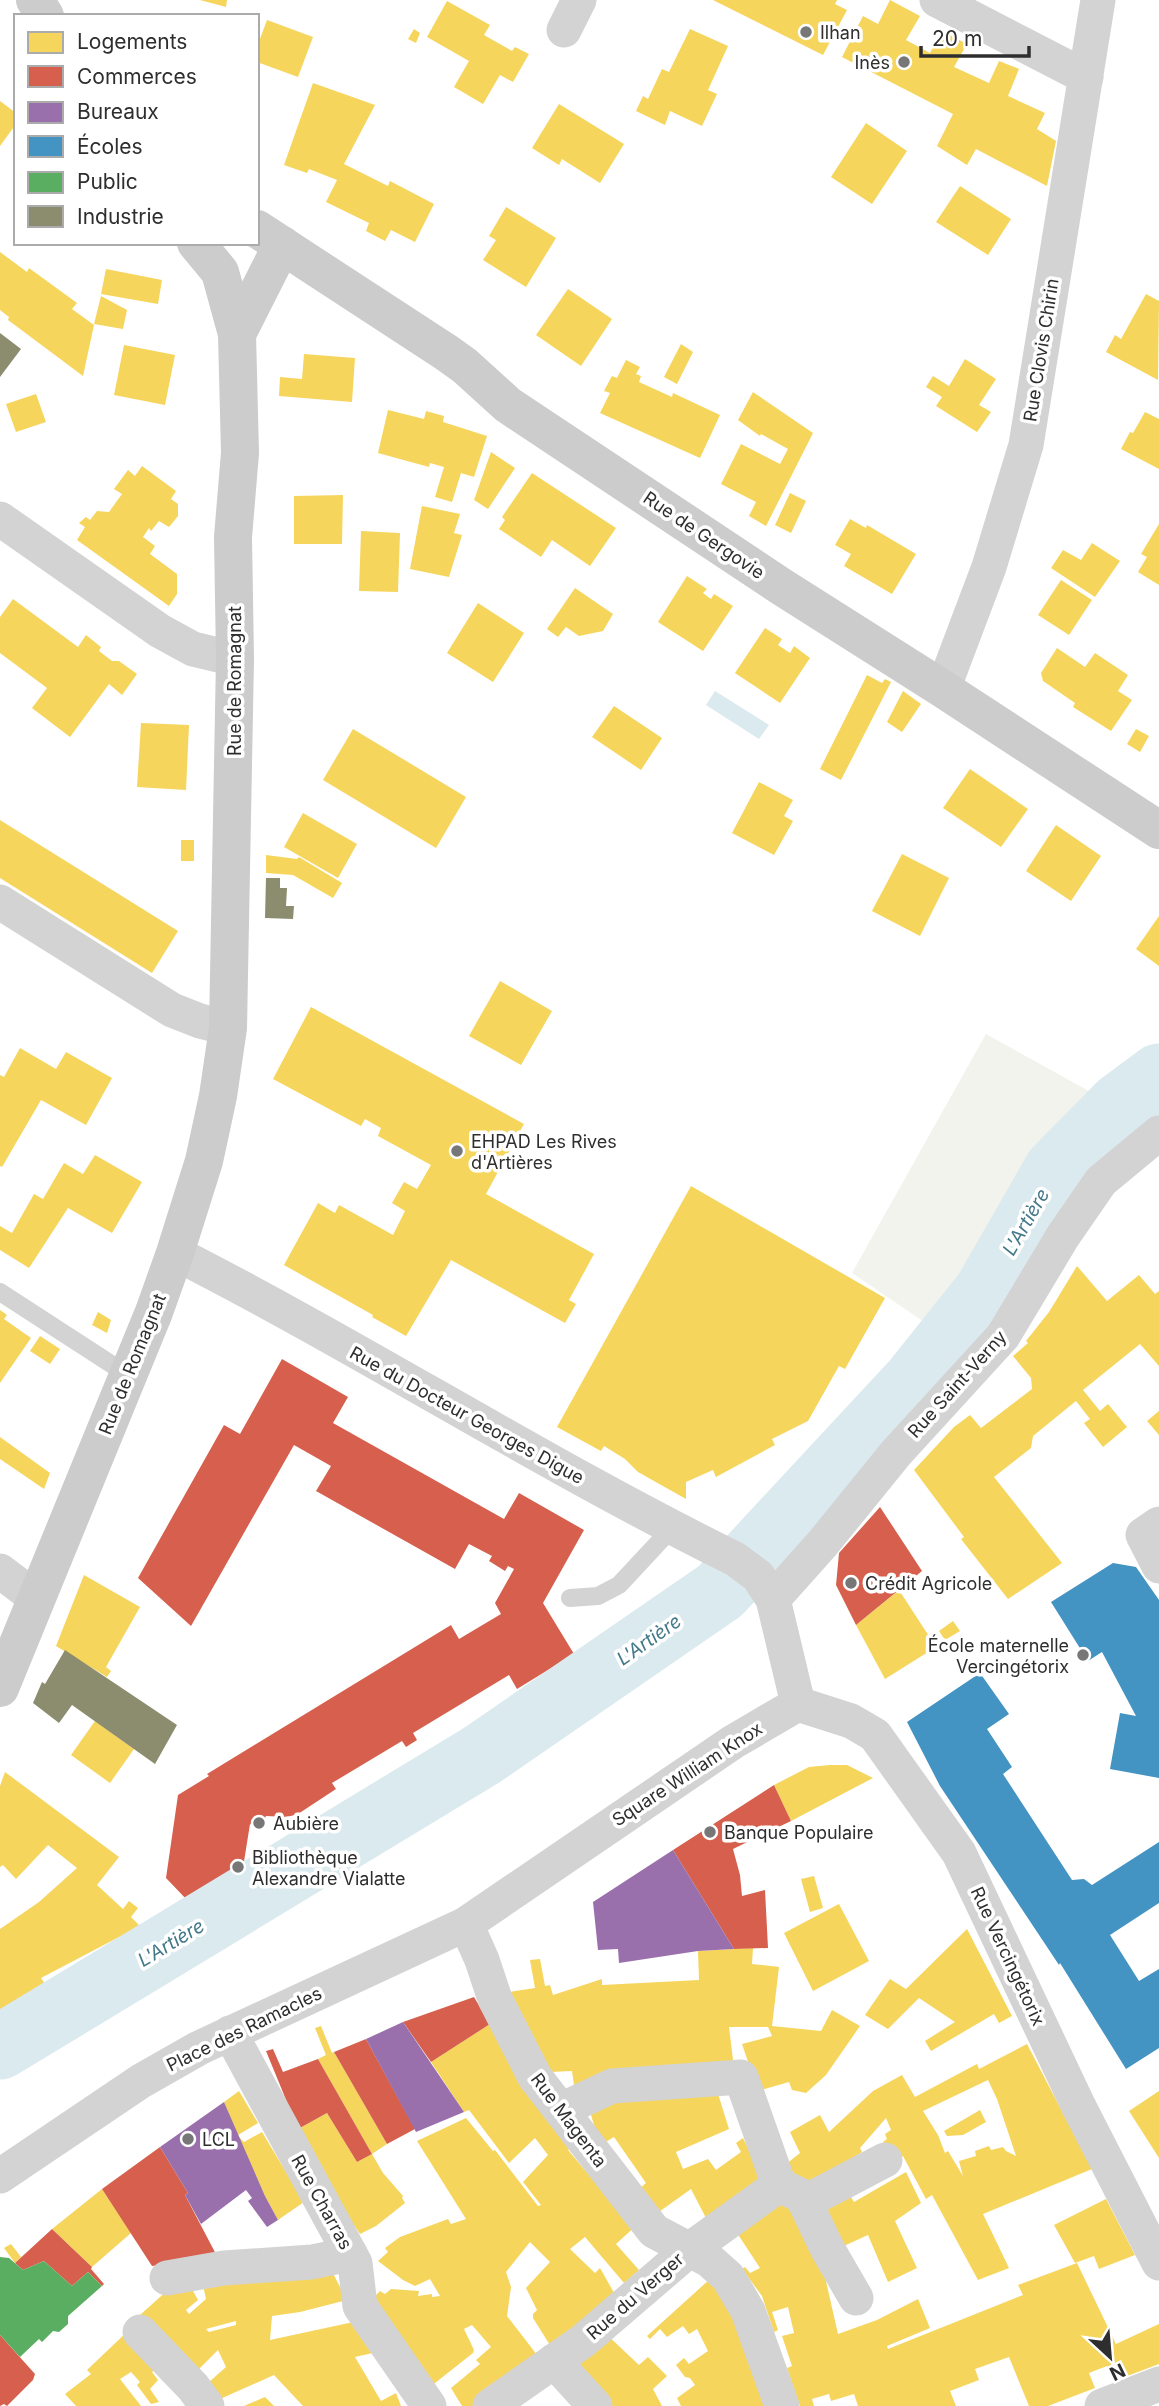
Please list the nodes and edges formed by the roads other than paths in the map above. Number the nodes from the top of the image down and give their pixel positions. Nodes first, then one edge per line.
1 (936, 0) edge
2 (1098, 0) edge
3 (1086, 77) junction
4 (270, 237) edge
5 (200, 245) edge
6 (227, 258) edge
7 (237, 334) junction
8 (0, 519) edge
9 (235, 659) junction
10 (943, 689) junction
11 (1159, 830) edge
12 (0, 902) edge
13 (228, 1028) junction
14 (1159, 1133) edge
15 (176, 1253) junction
16 (0, 1292) edge
17 (128, 1375) junction
18 (672, 1528) junction
19 (1151, 1529) edge
20 (1159, 1566) edge
21 (0, 1571) edge
22 (765, 1588) junction
23 (570, 1598) dead end
24 (37, 1599) junction
25 (0, 1688) edge
26 (799, 1704) junction
27 (466, 1924) junction
28 (230, 2033) junction
29 (561, 2110) junction
30 (17, 2156) edge
31 (884, 2160) dead end
32 (0, 2176) edge
33 (792, 2193) junction
34 (689, 2249) junction
35 (350, 2254) junction
36 (1159, 2263) edge
37 (167, 2278) dead end
38 (856, 2298) dead end
39 (140, 2332) dead end
40 (554, 2361) junction
41 (1159, 2384) edge
42 (207, 2406) edge
43 (429, 2406) edge
44 (490, 2406) edge
45 (595, 2406) edge
46 (782, 2406) edge
47 (1102, 2406) edge

1 - 3 street
2 - 3 street, Rue Clovis Chirin
3 - 10 street, Rue Clovis Chirin
4 - 7 main road, Rue de Romagnat
4 - 10 main road, Rue de Gergovie
5 - 6 main road, Rue de Romagnat
6 - 7 main road, Rue de Romagnat
7 - 9 main road, Rue de Romagnat
8 - 9 street
9 - 13 main road, Rue de Romagnat
10 - 11 main road, Rue de Gergovie
12 - 13 street
13 - 15 main road, Rue de Romagnat
14 - 22 street, Rue Saint-Verny
15 - 17 main road, Rue de Romagnat
15 - 18 street, Rue du Docteur Georges Digue
16 - 17 lane
17 - 24 main road, Rue de Romagnat
18 - 22 street, Rue du Docteur Georges Digue
18 - 23 lane
19 - 20 street
21 - 24 street
22 - 26 street
24 - 25 main road, Rue de Romagnat
26 - 27 street, Square William Knox
26 - 36 street, Rue Vercingétorix
27 - 28 street, Place des Ramacles
27 - 29 street, Rue Magenta
28 - 30 street, Place des Ramacles
28 - 35 street, Rue Charras
29 - 33 street
29 - 34 street, Rue Magenta
30 - 32 street, Place des Ramacles
31 - 33 street, Rue du Verger
33 - 34 street, Rue du Verger
33 - 38 street
34 - 40 street, Rue du Verger
34 - 46 street
35 - 37 street
35 - 43 street, Rue Charras
39 - 42 street
40 - 44 street, Rue du Verger
40 - 45 street
41 - 47 street

